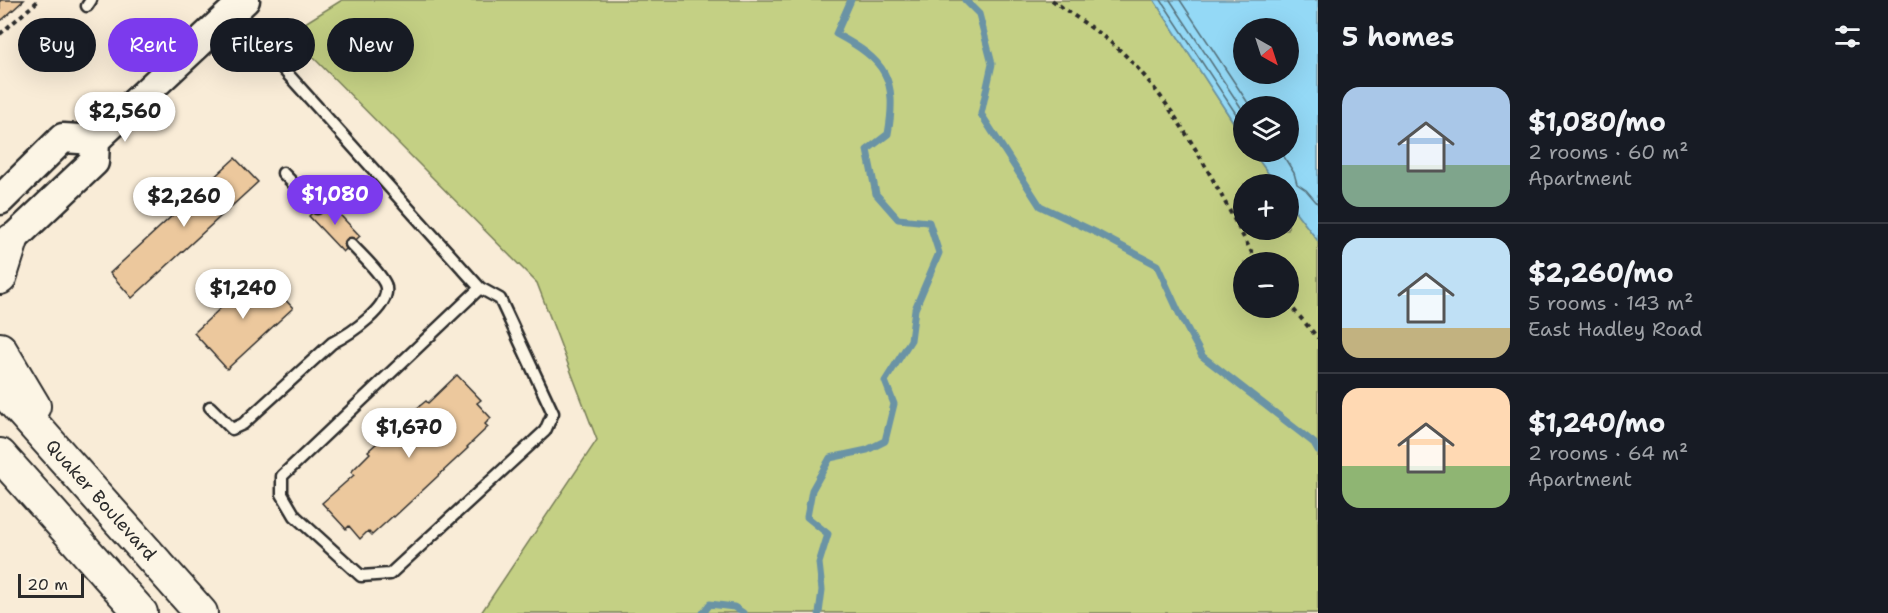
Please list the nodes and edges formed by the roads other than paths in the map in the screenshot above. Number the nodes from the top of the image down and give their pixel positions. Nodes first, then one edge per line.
1 (238, 6) edge
2 (95, 140) junction
3 (283, 173) dead end
4 (0, 200) edge
5 (317, 208) dead end
6 (351, 244) dead end
7 (6, 245) edge
8 (0, 279) edge
9 (480, 288) junction
10 (0, 349) edge
11 (0, 387) edge
12 (210, 407) dead end
13 (0, 455) edge
14 (68, 463) junction
15 (141, 613) edge
16 (201, 613) edge

1 - 2 street
1 - 9 lane
2 - 4 street
2 - 7 street
3 - 5 lane
6 - 12 lane
7 - 8 main road
9 - 9 lane
10 - 14 main road
11 - 14 main road, Quaker Boulevard
13 - 15 main road
14 - 16 main road, Quaker Boulevard

